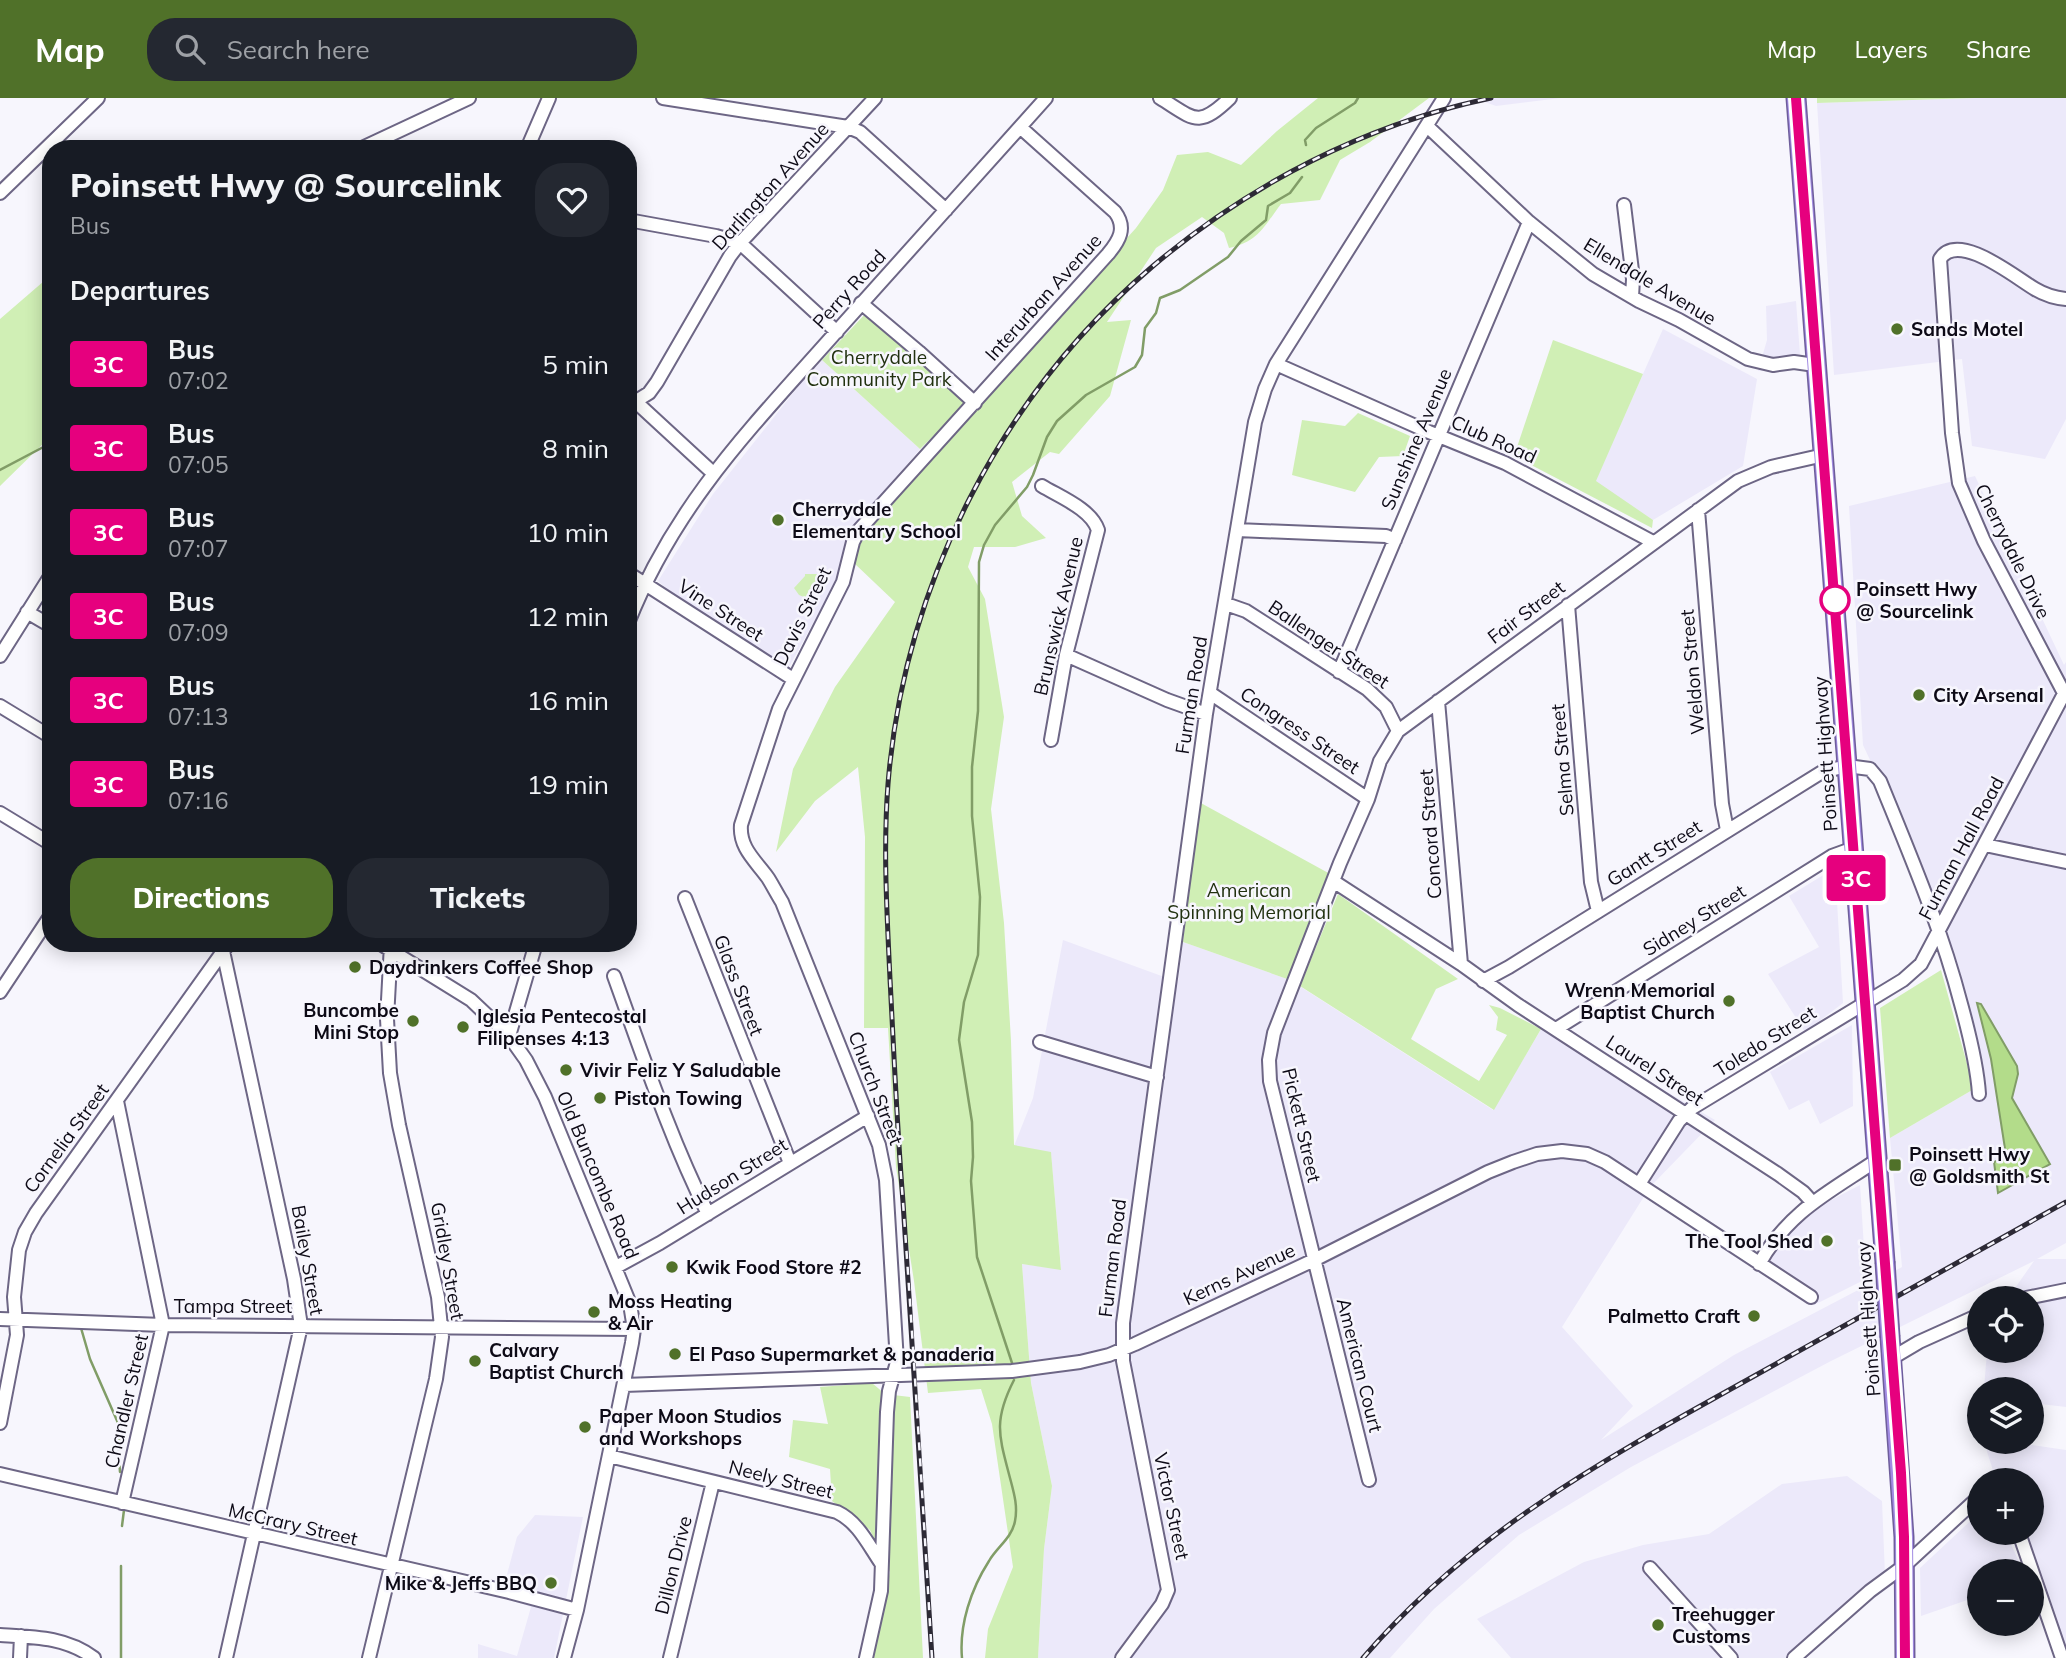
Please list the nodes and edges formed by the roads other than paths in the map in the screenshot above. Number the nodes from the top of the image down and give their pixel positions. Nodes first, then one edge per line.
1 (98, 98) edge
2 (469, 98) edge
3 (549, 98) edge
4 (663, 98) edge
5 (875, 98) edge
6 (1046, 98) edge
7 (1160, 98) edge
8 (1230, 98) edge
9 (1444, 98) edge
10 (1796, 98) edge
11 (747, 104) edge
12 (1427, 125) junction
13 (848, 127) junction
14 (1020, 127) junction
15 (55, 140) edge
16 (379, 140) edge
17 (531, 140) edge
18 (42, 152) edge
19 (0, 193) edge
20 (1624, 205) dead end
21 (946, 210) junction
22 (637, 222) edge
23 (1528, 222) junction
24 (740, 243) junction
25 (1632, 297) junction
26 (2066, 299) edge
27 (861, 303) junction
28 (836, 332) junction
29 (1276, 364) junction
30 (1815, 365) junction
31 (637, 401) edge
32 (975, 403) junction
33 (637, 408) edge
34 (1439, 436) junction
35 (1824, 455) junction
36 (713, 473) junction
37 (1042, 486) dead end
38 (1698, 510) junction
39 (1237, 530) junction
40 (1395, 540) junction
41 (1653, 542) junction
42 (637, 579) edge
43 (645, 585) junction
44 (42, 589) edge
45 (637, 603) edge
46 (1226, 604) junction
47 (1568, 605) junction
48 (27, 612) junction
49 (42, 621) edge
50 (1066, 655) junction
51 (0, 656) edge
52 (1339, 672) junction
53 (793, 679) junction
54 (2065, 691) edge
55 (1210, 693) junction
56 (1438, 701) junction
57 (0, 706) edge
58 (1206, 714) junction
59 (1398, 731) junction
60 (42, 732) edge
61 (1051, 740) dead end
62 (1847, 766) junction
63 (1368, 799) junction
64 (0, 813) edge
65 (1727, 830) junction
66 (42, 839) edge
67 (743, 843) joint
68 (1985, 845) junction
69 (1854, 848) junction
70 (2066, 862) edge
71 (1333, 881) junction
72 (685, 898) dead end
73 (1598, 911) junction
74 (42, 929) edge
75 (1940, 931) junction
76 (222, 952) edge
77 (227, 952) edge
78 (387, 952) edge
79 (396, 952) edge
80 (533, 952) edge
81 (1461, 964) junction
82 (614, 976) dead end
83 (1483, 981) junction
84 (0, 992) edge
85 (1865, 1001) junction
86 (1556, 1029) junction
87 (509, 1036) junction
88 (1040, 1042) dead end
89 (1157, 1077) junction
90 (1979, 1094) dead end
91 (117, 1101) junction
92 (1685, 1113) junction
93 (867, 1116) junction
94 (1877, 1160) junction
95 (790, 1163) junction
96 (1640, 1184) junction
97 (1812, 1203) junction
98 (708, 1214) junction
99 (1314, 1260) junction
100 (1759, 1264) junction
101 (616, 1267) junction
102 (2066, 1290) edge
103 (2044, 1294) edge
104 (1811, 1297) dead end
105 (0, 1319) edge
106 (1967, 1320) edge
107 (17, 1321) junction
108 (163, 1325) junction
109 (301, 1326) junction
110 (441, 1327) junction
111 (634, 1329) junction
112 (1123, 1349) junction
113 (1892, 1359) junction
114 (894, 1375) junction
115 (624, 1385) junction
116 (0, 1423) edge
117 (609, 1456) junction
118 (0, 1474) edge
119 (1369, 1480) dead end
120 (713, 1482) junction
121 (122, 1503) junction
122 (1967, 1508) edge
123 (254, 1534) junction
124 (2023, 1545) edge
125 (881, 1563) junction
126 (391, 1566) junction
127 (1904, 1566) junction
128 (1650, 1568) dead end
129 (577, 1610) junction
130 (0, 1635) edge
131 (21, 1636) junction
132 (20, 1658) edge
133 (94, 1658) edge
134 (226, 1658) edge
135 (369, 1658) edge
136 (564, 1658) edge
137 (670, 1658) edge
138 (866, 1658) edge
139 (1122, 1658) edge
140 (1731, 1658) edge
141 (1794, 1658) edge
142 (1905, 1658) edge
143 (2062, 1658) edge

1 - 15 street
2 - 16 street
3 - 17 street
4 - 11 street
5 - 13 street, Darlington Avenue
6 - 14 street, Perry Road
7 - 8 street
9 - 12 street, Furman Road
10 - 30 highway, Poinsett Highway
11 - 13 street
12 - 23 street, Ellendale Avenue
12 - 29 street, Furman Road
13 - 21 street
13 - 24 street, Darlington Avenue
14 - 21 street, Perry Road
14 - 32 street, Interurban Avenue
18 - 19 street
20 - 25 street
21 - 27 street, Perry Road
22 - 24 street
23 - 25 street, Ellendale Avenue
23 - 34 street, Sunshine Avenue
24 - 28 street
24 - 31 street, Darlington Avenue
25 - 30 street, Ellendale Avenue
26 - 54 street, Cherrydale Drive
27 - 28 street, Perry Road
27 - 32 street
28 - 36 street, Perry Road
29 - 34 street, Club Road
29 - 39 street, Furman Road
30 - 35 highway, Poinsett Highway
32 - 53 street, Davis Street
33 - 36 street
34 - 40 street, Sunshine Avenue
34 - 41 street, Club Road
35 - 38 street, Fair Street
35 - 62 highway, Poinsett Highway
36 - 43 street, Perry Road
37 - 50 street, Brunswick Avenue
38 - 41 street, Fair Street
38 - 65 street, Weldon Street
39 - 40 street
39 - 46 street, Furman Road
40 - 52 street, Sunshine Avenue
41 - 47 street, Fair Street
42 - 43 street, Vine Street
43 - 45 street, Perry Road
43 - 53 street, Vine Street
44 - 48 street
46 - 52 street, Ballenger Street
46 - 55 street, Furman Road
47 - 56 street, Fair Street
47 - 73 street, Selma Street
48 - 49 street
48 - 51 street
50 - 58 street
50 - 61 street, Brunswick Avenue
52 - 59 street, Ballenger Street
53 - 67 street, Davis Street
54 - 68 street, Furman Hall Road
55 - 58 street, Furman Road
55 - 63 street, Congress Street
56 - 59 street, Fair Street
56 - 81 street, Concord Street
57 - 60 street
58 - 89 street, Furman Road
59 - 63 street, Fair Street
62 - 65 street, Gantt Street
62 - 69 highway, Poinsett Highway
62 - 75 street
63 - 71 street, Fair Street
64 - 66 street
65 - 73 street, Gantt Street
67 - 93 street, Church Street
68 - 70 street
68 - 75 street, Furman Hall Road
69 - 85 highway, Poinsett Highway
69 - 86 street, Sidney Street
71 - 81 street, Laurel Street
71 - 99 street, Pickett Street
72 - 95 street, Glass Street
73 - 83 street, Gantt Street
74 - 84 street
75 - 85 street, Furman Hall Road
75 - 90 street
76 - 91 street, Cornelia Street
77 - 109 street, Bailey Street
78 - 110 street, Gridley Street
79 - 87 street, Old Buncombe Road
80 - 87 street
81 - 83 street, Laurel Street
82 - 98 street
83 - 86 street, Laurel Street
85 - 92 street, Toledo Street
85 - 94 highway, Poinsett Highway
86 - 92 street, Laurel Street
87 - 101 street, Old Buncombe Road
88 - 89 street
89 - 112 street, Furman Road
91 - 107 street, Cornelia Street
91 - 108 street, Chandler Street
92 - 96 street, Toledo Street
92 - 97 street, Laurel Street
93 - 95 street, Hudson Street
93 - 114 street, Church Street
94 - 97 street
94 - 113 highway, Poinsett Highway, bridge
95 - 98 street, Hudson Street
96 - 99 street, Kerns Avenue
96 - 100 street, Kerns Avenue
97 - 100 street
98 - 101 street, Hudson Street
99 - 112 street, Kerns Avenue
99 - 119 street, American Court
100 - 104 street, Kerns Avenue
101 - 111 street, Old Buncombe Road
102 - 103 street
105 - 107 street, Tampa Street
106 - 113 street
107 - 108 street, Tampa Street
107 - 116 street, Cornelia Street
108 - 109 street, Tampa Street
108 - 121 street, Chandler Street
109 - 110 street, Tampa Street
109 - 123 street, Bailey Street
110 - 111 street, Tampa Street
110 - 126 street, Gridley Street
111 - 115 street, Old Buncombe Road
112 - 114 street, Kerns Avenue
112 - 139 street, Victor Street
113 - 127 highway, Poinsett Highway
114 - 115 street, Kerns Avenue
114 - 125 street, Church Street
115 - 117 street, Old Buncombe Road
117 - 120 street, Neely Street
117 - 129 street, Old Buncombe Road
118 - 121 street, McCrary Street
120 - 125 street, Neely Street
120 - 137 street, Dillon Drive
121 - 123 street, McCrary Street
122 - 127 street
123 - 126 street, McCrary Street
123 - 134 street, Bailey Street
124 - 143 street
125 - 138 street, Church Street
126 - 129 street, McCrary Street
126 - 135 street, Gridley Street
127 - 141 street
127 - 142 highway, Poinsett Highway
128 - 140 street
129 - 136 street, Old Buncombe Road
130 - 131 street
131 - 132 street
131 - 133 street

